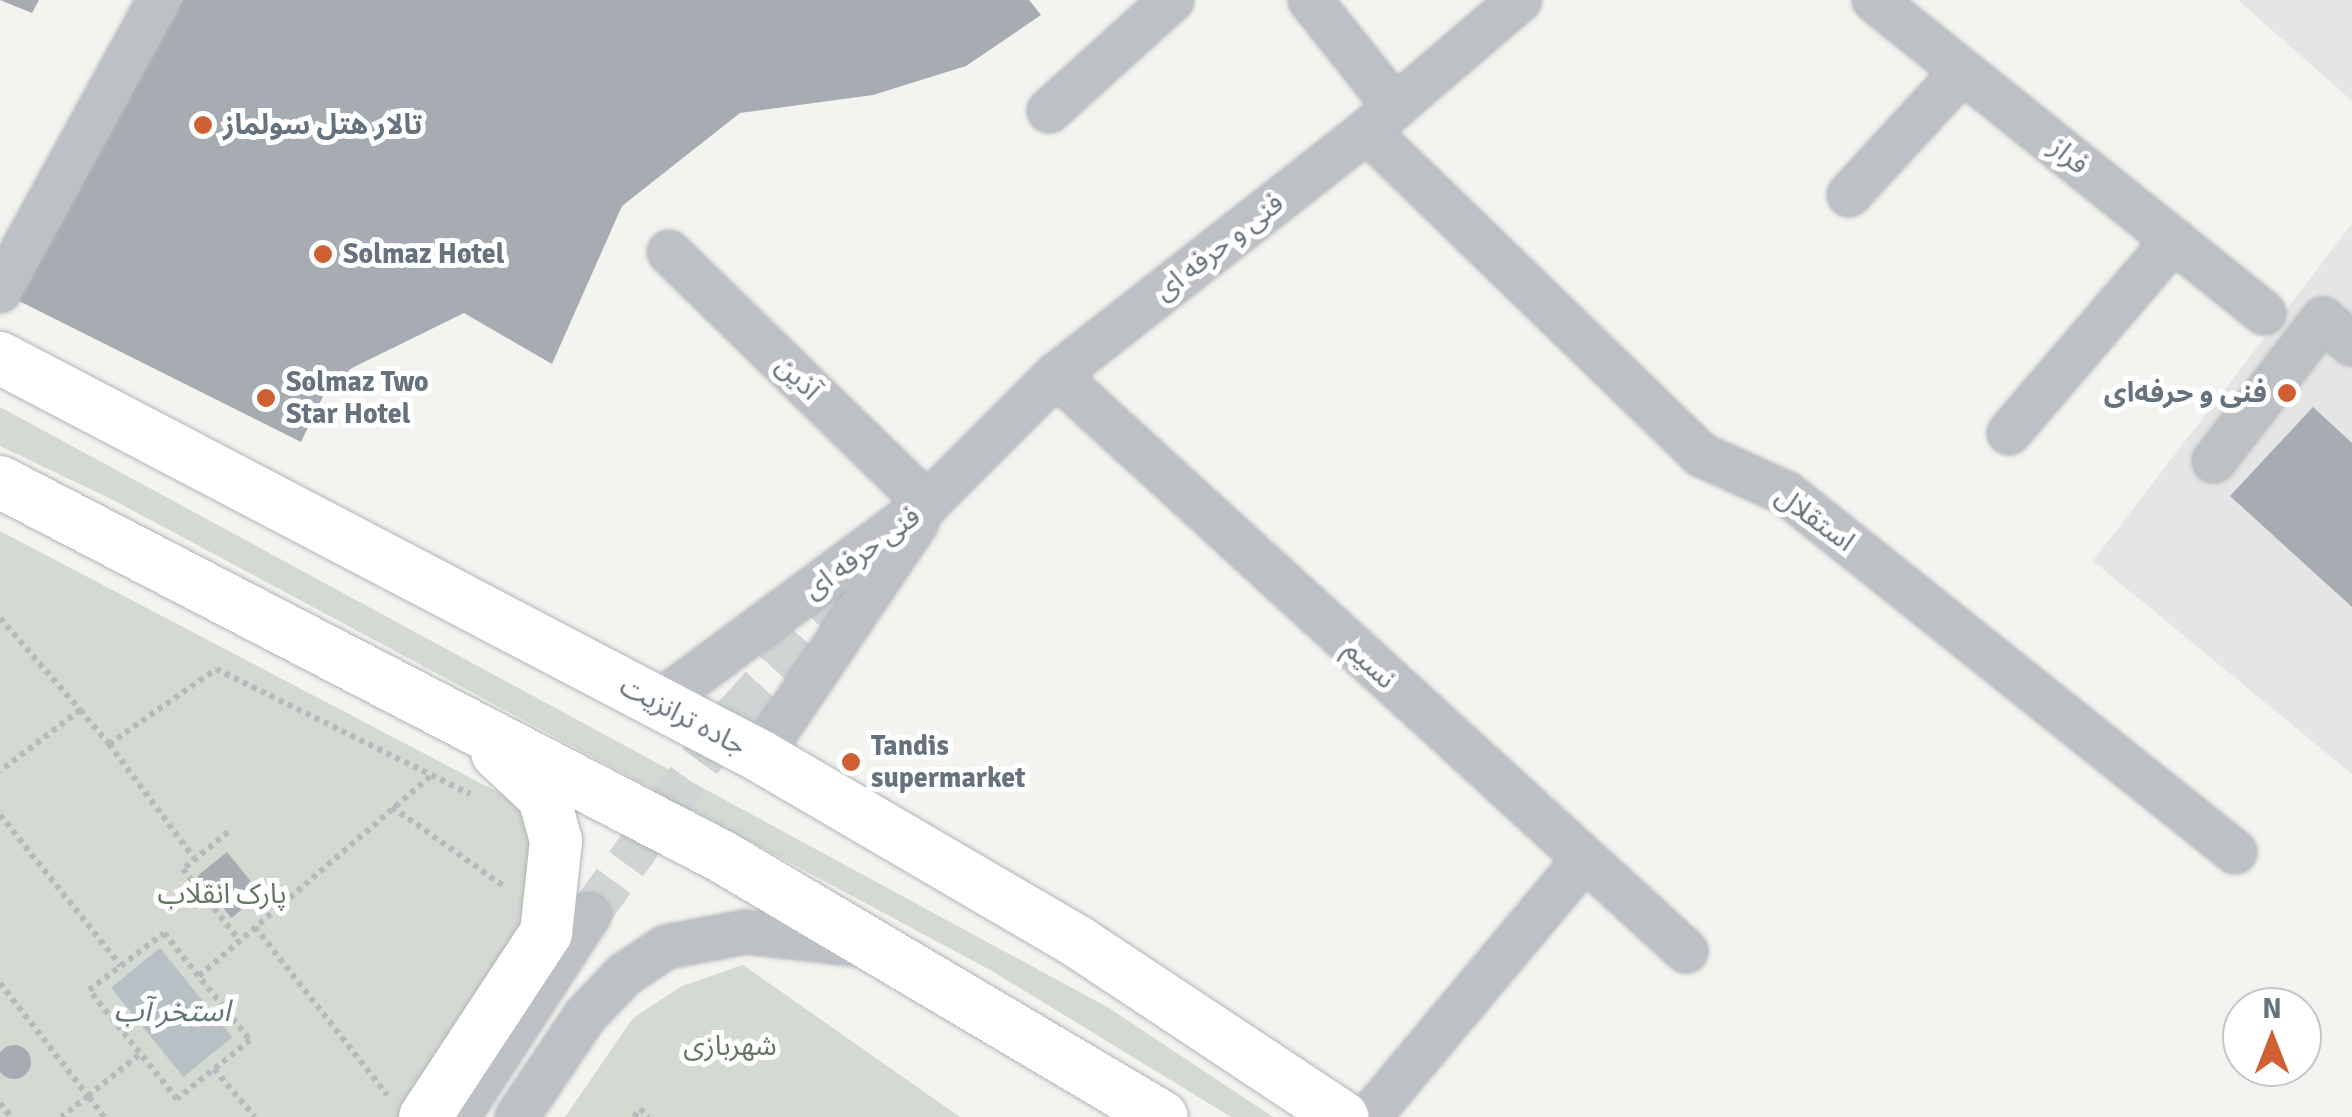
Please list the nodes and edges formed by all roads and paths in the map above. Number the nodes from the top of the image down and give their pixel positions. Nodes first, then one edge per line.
1 (160, 0) edge
2 (1172, 0) edge
3 (1310, 0) edge
4 (1874, 0) edge
5 (1505, 5) edge
6 (1963, 71) junction
7 (1050, 111) dead end
8 (1381, 119) junction
9 (1849, 195) dead end
10 (2174, 240) junction
11 (669, 252) dead end
12 (0, 291) edge
13 (2264, 313) dead end
14 (2352, 344) edge
15 (0, 358) edge
16 (1056, 375) junction
17 (2009, 433) dead end
18 (2214, 461) dead end
19 (0, 482) edge
20 (927, 504) junction
21 (0, 618) edge
22 (658, 703) junction
23 (80, 710) junction
24 (460, 717) junction
25 (108, 744) junction
26 (760, 756) junction
27 (0, 771) edge
28 (432, 776) junction
29 (476, 797) dead end
30 (392, 807) junction
31 (0, 815) edge
32 (228, 832) dead end
33 (2236, 852) dead end
34 (194, 858) junction
35 (1584, 860) junction
36 (518, 897) dead end
37 (589, 915) tunnel mouth
38 (255, 927) junction
39 (239, 940) junction
40 (884, 948) junction
41 (1686, 952) dead end
42 (121, 966) junction
43 (198, 976) junction
44 (0, 983) edge
45 (140, 1054) junction
46 (214, 1069) junction
47 (88, 1096) junction
48 (0, 1103) edge
49 (412, 1114) edge
50 (12, 1117) edge
51 (61, 1117) edge
52 (104, 1117) edge
53 (255, 1117) edge
54 (458, 1117) edge
55 (517, 1117) edge
56 (634, 1117) edge
57 (650, 1117) edge
58 (1162, 1117) edge
59 (1342, 1117) edge
60 (1369, 1117) edge

1 - 12 street
2 - 7 street
3 - 8 street, استقلال
4 - 6 street, فراز
5 - 8 street, فنی و حرفه ای
6 - 9 street
6 - 10 street, فراز
8 - 16 street, فنی و حرفه ای
8 - 33 street, استقلال
10 - 13 street, فراز
10 - 17 street
11 - 20 street, آذین
14 - 18 street
15 - 22 main road, جاده ترانزیت
16 - 20 street, فنی و حرفه ای
16 - 35 street, نسيم
19 - 24 main road
20 - 22 street, فنی حرفه ای
20 - 26 street, فنی حرفه ای
21 - 23 path
22 - 26 main road, جاده ترانزیت
23 - 25 path
23 - 27 path
24 - 40 main road
24 - 49 main road
25 - 28 path
25 - 34 path
26 - 59 main road, جاده ترانزیت
28 - 29 path
28 - 30 path
30 - 36 path
30 - 38 path
31 - 42 path
32 - 34 path
34 - 39 path
35 - 41 street, نسيم
35 - 60 street
37 - 54 street
38 - 39 path
38 - 49 path
39 - 43 path
40 - 55 street
40 - 58 main road
42 - 43 path
42 - 45 path
43 - 46 path
44 - 47 path
45 - 46 path
45 - 47 path
46 - 53 path
47 - 51 path
47 - 52 path
48 - 50 path
56 - 57 path

